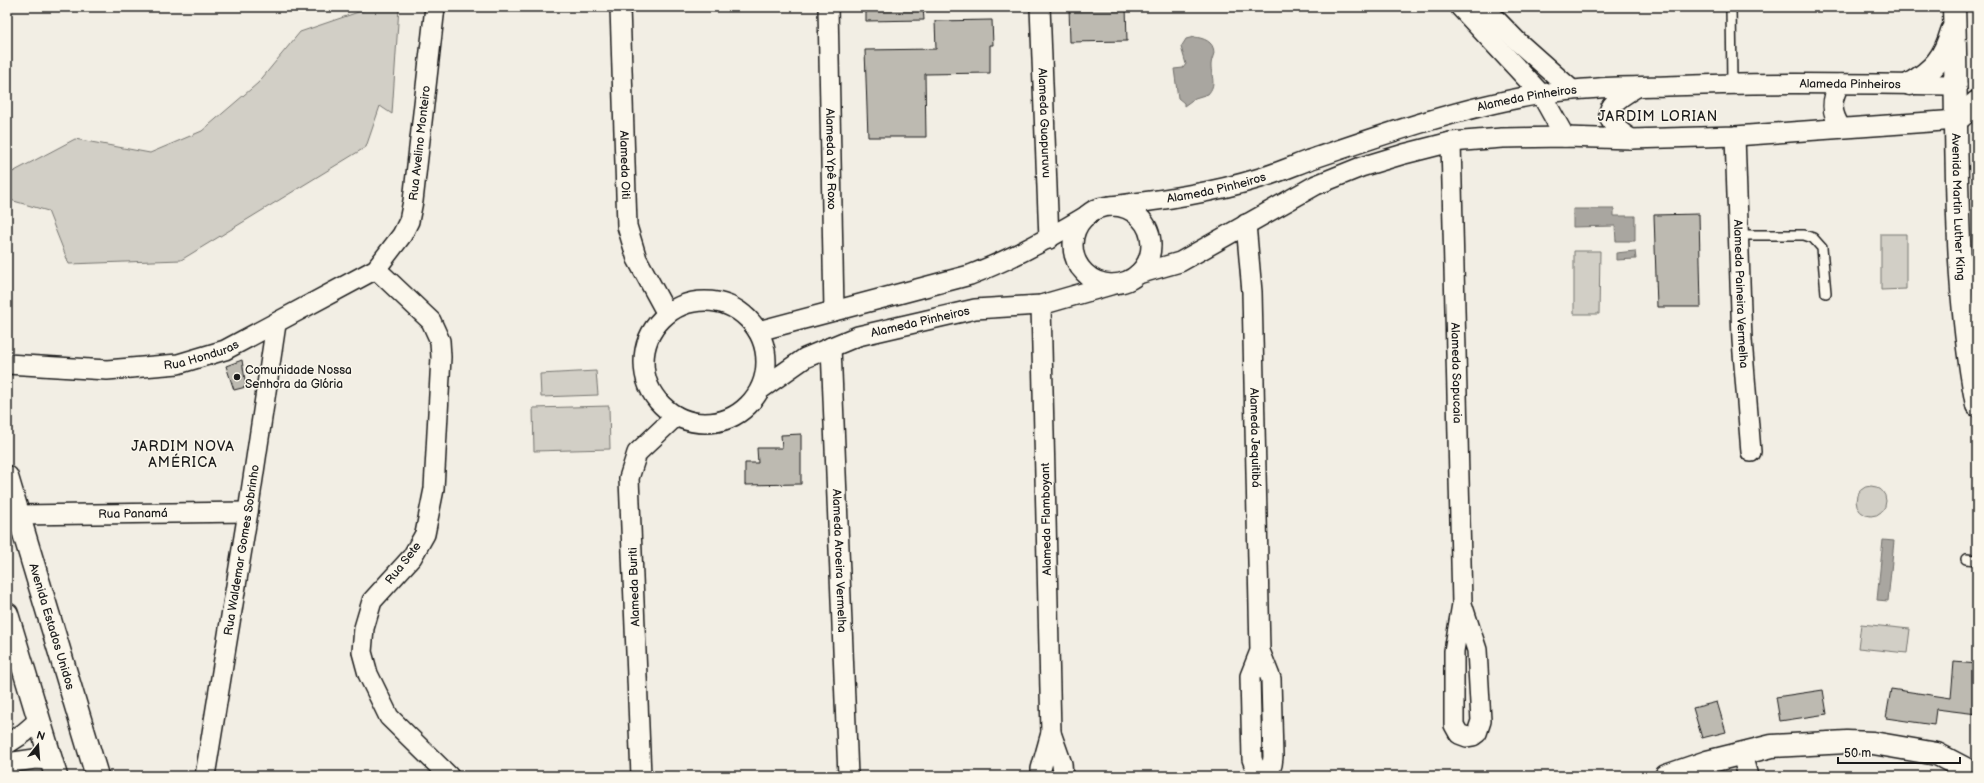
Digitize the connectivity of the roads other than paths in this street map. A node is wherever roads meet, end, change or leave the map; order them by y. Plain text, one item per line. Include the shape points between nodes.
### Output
1 (435, 7) edge
2 (620, 7) edge
3 (828, 7) edge
4 (1040, 7) edge
5 (1460, 7) edge
6 (1484, 7) edge
7 (1731, 7) edge
8 (1954, 15) edge
9 (1732, 83) junction
10 (1840, 84) junction
11 (1910, 84) junction
12 (1956, 85) junction
13 (1638, 87) junction
14 (1572, 90) junction
15 (1541, 94) junction
16 (1977, 95) edge
17 (1977, 102) edge
18 (1957, 120) junction
19 (1842, 128) junction
20 (1735, 136) junction
21 (1565, 137) junction
22 (1631, 140) junction
23 (1451, 142) junction
24 (1112, 206) junction
25 (1088, 214) junction
26 (1246, 224) junction
27 (1739, 235) junction
28 (1049, 239) junction
29 (376, 269) junction
30 (1138, 274) junction
31 (1114, 284) junction
32 (1826, 293) dead end
33 (1041, 305) junction
34 (834, 311) junction
35 (667, 314) junction
36 (276, 324) junction
37 (758, 331) junction
38 (831, 346) junction
39 (7, 364) edge
40 (761, 389) junction
41 (1977, 405) edge
42 (676, 416) junction
43 (1751, 452) dead end
44 (7, 477) edge
45 (248, 512) junction
46 (18, 515) junction
47 (1966, 559) dead end
48 (1977, 560) edge
49 (1462, 604) junction
50 (7, 614) edge
51 (1260, 651) junction
52 (39, 720) junction
53 (1051, 733) junction
54 (7, 744) edge
55 (1742, 755) junction
56 (12, 758) edge
57 (54, 768) edge
58 (1977, 775) edge
59 (97, 776) edge
60 (205, 776) edge
61 (449, 776) edge
62 (641, 776) edge
63 (848, 776) edge
64 (1041, 776) edge
65 (1063, 776) edge
66 (1666, 776) edge
67 (1748, 776) edge

1 - 29 street, Rua Avelino Monteiro via 410,214 402,235
2 - 35 street, Alameda Oiti via 627,226 637,259
3 - 34 street, Alameda Ypê Roxo
4 - 28 street, Alameda Guapuruvu
5 - 15 street
6 - 14 street via 1517,41
7 - 9 lane
8 - 11 main road via 1942,57 1926,75
8 - 12 main road, Avenida Martin Luther King
9 - 10 street, Alameda Pinheiros
9 - 13 street, Alameda Pinheiros
10 - 11 street, Alameda Pinheiros
10 - 19 street via 1832,106 1835,118
11 - 12 street, Alameda Pinheiros
12 - 16 main road via 1965,87
12 - 18 main road, Avenida Martin Luther King
13 - 14 street, Alameda Pinheiros
13 - 22 street via 1618,99 1610,110 1610,118 1616,130
14 - 15 street, Alameda Pinheiros
15 - 21 street
15 - 24 street, Alameda Pinheiros via 1489,104 1359,144 1261,178 1179,197
17 - 18 main road
18 - 19 street
18 - 41 main road, Avenida Martin Luther King via 1961,290
19 - 20 street
20 - 22 street
20 - 27 street, Alameda Paineira Vermelha
21 - 22 street
21 - 23 street
23 - 26 street via 1361,167 1316,185
23 - 49 street, Alameda Sapucaia
24 - 25 street via 1099,208
24 - 30 street via 1125,208 1136,215 1145,225 1150,238 1146,264
25 - 28 street
25 - 31 street via 1074,235 1076,259 1082,270 1091,278 1102,283
26 - 30 street via 1180,262
26 - 51 street, Alameda Jequitibá via 1252,292
27 - 32 lane via 1804,235 1813,238 1822,248
27 - 43 street, Alameda Paineira Vermelha via 1742,340
28 - 34 street via 997,265 970,275
29 - 36 street, Rua Honduras
29 - 61 street, Rua Sete via 431,321 440,341 441,357 434,489 425,534 412,556 372,601 364,628 362,652 368,674 389,717
30 - 31 street via 1127,281
31 - 33 street, Alameda Pinheiros
33 - 38 street, Alameda Pinheiros via 975,309 879,330
33 - 53 street, Alameda Flamboyant
34 - 37 street
35 - 37 street via 686,304 707,301 727,305 745,315
35 - 42 street via 654,328 648,341 644,367 649,387 660,403
36 - 39 street, Rua Honduras via 225,350 178,364 107,370
36 - 45 street, Rua Waldemar Gomes Sobrinho
37 - 40 street via 766,350 766,370
38 - 40 street, Alameda Pinheiros via 806,358
38 - 63 street, Alameda Aroeira Vermelha
40 - 42 street via 749,405 727,419 714,423 695,422
42 - 62 street, Alameda Buriti via 637,453 629,478
44 - 46 main road, Avenida Estados Unidos
45 - 46 street, Rua Panamá
45 - 60 street, Rua Waldemar Gomes Sobrinho
46 - 59 main road, Avenida Estados Unidos
47 - 48 lane
49 - 49 street, Alameda Sapucaia via 1454,651 1454,725 1459,734 1467,737 1477,733 1481,721 1477,650
50 - 52 main road
51 - 51 street, Alameda Jequitibá via 1250,676 1252,760 1256,770 1265,771 1272,765 1273,757 1271,679
52 - 54 street
52 - 57 main road
53 - 64 street, Alameda Flamboyant via 1040,769
53 - 65 street, Alameda Flamboyant via 1062,764
55 - 58 main road via 1772,746 1872,743 1937,754
55 - 66 main road via 1707,762
55 - 67 street
56 - 57 street

